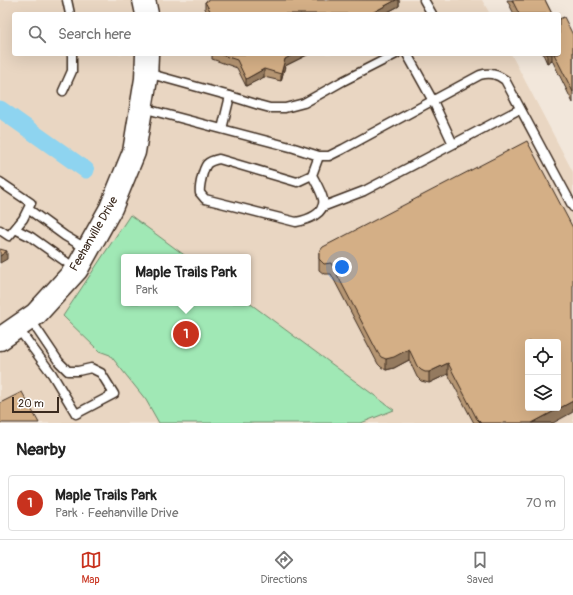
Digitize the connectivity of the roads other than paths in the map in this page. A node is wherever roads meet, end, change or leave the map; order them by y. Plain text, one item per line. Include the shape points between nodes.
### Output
1 (67, 0) edge
2 (144, 0) edge
3 (424, 0) edge
4 (70, 12) edge
5 (147, 12) edge
6 (431, 12) edge
7 (72, 56) edge
8 (392, 56) edge
9 (408, 56) edge
10 (147, 63) edge
11 (63, 90) dead end
12 (230, 96) junction
13 (433, 100) junction
14 (142, 108) junction
15 (520, 109) junction
16 (222, 129) junction
17 (453, 144) junction
18 (319, 156) junction
19 (312, 175) junction
20 (0, 182) edge
21 (322, 207) junction
22 (573, 207) edge
23 (28, 209) junction
24 (15, 228) junction
25 (0, 230) edge
26 (87, 250) junction
27 (76, 269) junction
28 (15, 328) edge

1 - 4 lane
2 - 5 street
3 - 6 lane
7 - 11 lane via 72,71
8 - 12 lane via 304,103 285,108 270,108
9 - 13 lane
10 - 12 lane
10 - 14 street, Feehanville Drive
12 - 16 lane
13 - 15 lane via 486,73 505,80
13 - 17 lane
13 - 18 lane via 329,156
14 - 16 lane
14 - 26 street, Feehanville Drive via 134,152 111,208
15 - 17 lane
15 - 22 lane
16 - 18 lane
17 - 21 lane via 364,191
18 - 19 lane
19 - 21 lane via 323,200
19 - 21 lane via 297,182 219,159 212,160 206,165 200,193 206,199 296,222 316,215
20 - 23 lane via 31,203
23 - 24 lane
23 - 26 lane
24 - 25 lane via 9,236
24 - 27 lane
26 - 27 street, Feehanville Drive
27 - 28 street, Feehanville Drive via 36,314
28 - 28 lane via 68,371 91,368 101,373 114,394 76,414 52,374

